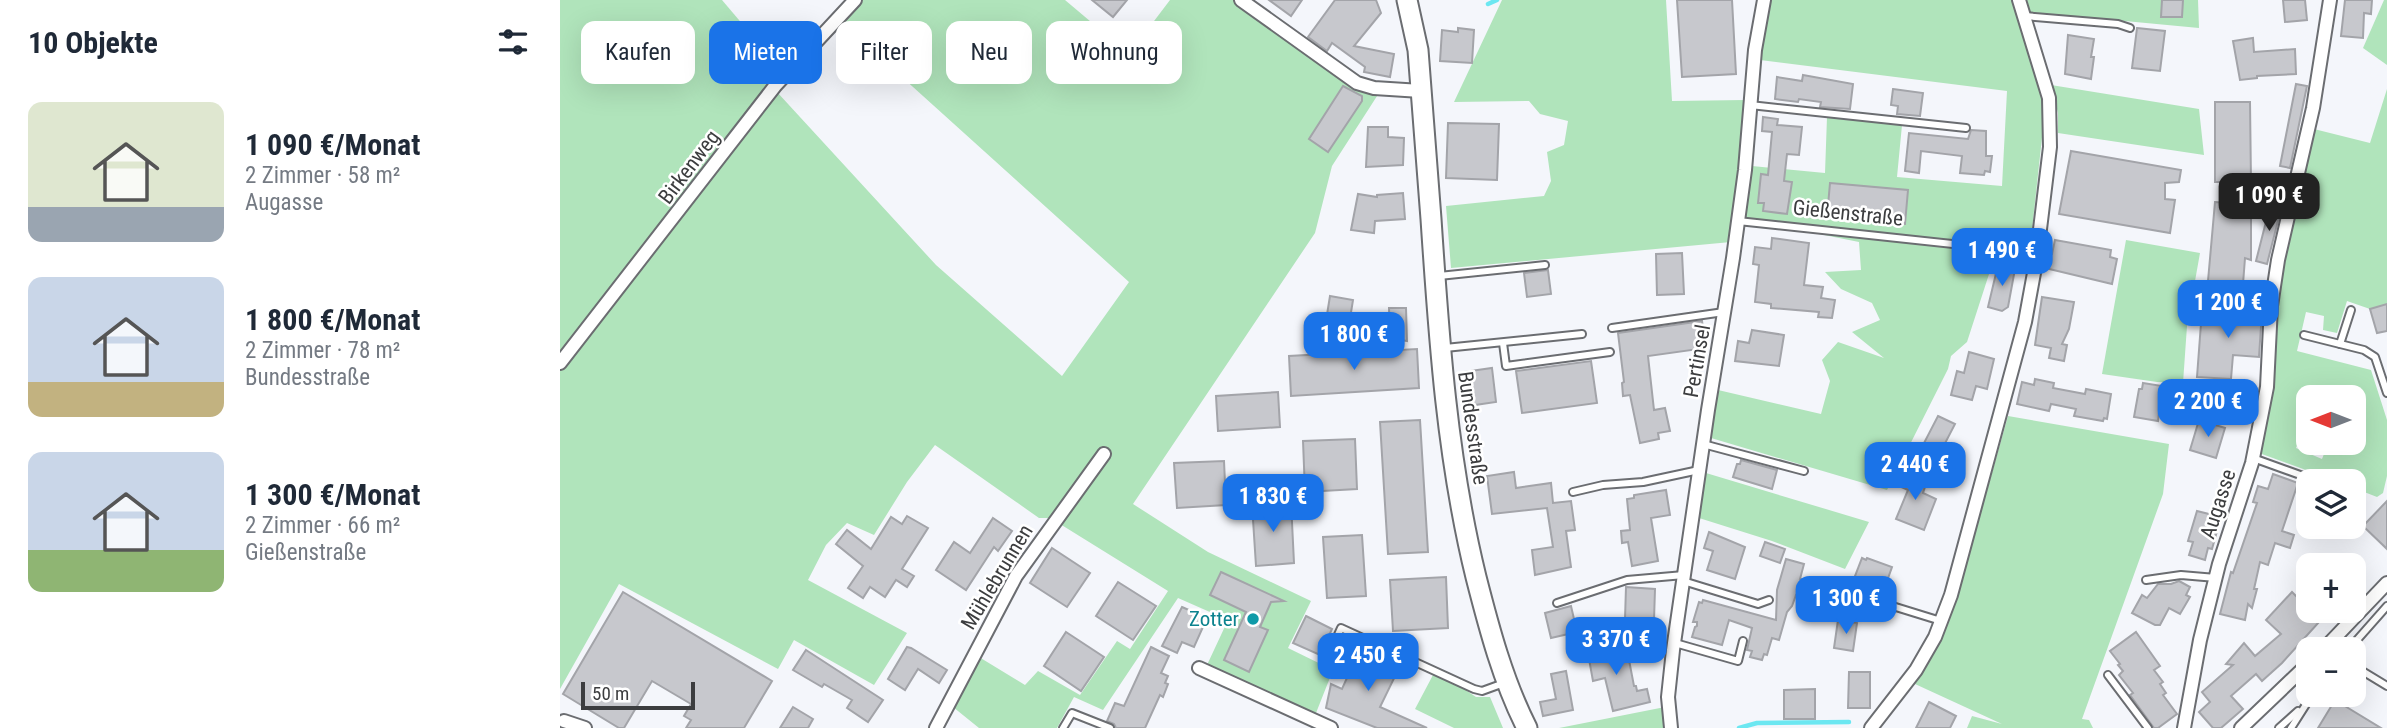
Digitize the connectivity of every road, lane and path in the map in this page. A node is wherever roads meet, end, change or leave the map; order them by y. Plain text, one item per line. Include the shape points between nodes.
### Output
1 (855, 0) edge
2 (1241, 0) edge
3 (1407, 0) edge
4 (1764, 0) edge
5 (2019, 0) edge
6 (2330, 0) edge
7 (2024, 16) junction
8 (2130, 28) dead end
9 (1422, 91) junction
10 (1750, 106) junction
11 (1966, 128) dead end
12 (1738, 221) junction
13 (2037, 253) junction
14 (1545, 265) dead end
15 (1435, 276) junction
16 (2351, 310) dead end
17 (1724, 312) junction
18 (1612, 328) dead end
19 (1582, 334) dead end
20 (2304, 335) dead end
21 (1503, 343) junction
22 (2340, 344) junction
23 (1440, 348) junction
24 (1610, 352) dead end
25 (560, 363) edge
26 (2387, 393) edge
27 (1703, 444) junction
28 (1104, 454) dead end
29 (2253, 458) junction
30 (1700, 470) junction
31 (1804, 471) dead end
32 (2296, 473) edge
33 (1573, 492) dead end
34 (1684, 578) junction
35 (2216, 578) junction
36 (2146, 580) dead end
37 (2387, 583) edge
38 (1769, 600) dead end
39 (1873, 600) dead end
40 (1557, 603) dead end
41 (2387, 606) edge
42 (1941, 621) junction
43 (2335, 637) edge
44 (2360, 637) edge
45 (1743, 641) dead end
46 (1674, 643) junction
47 (1332, 648) dead end
48 (1199, 668) dead end
49 (2366, 673) edge
50 (2108, 675) dead end
51 (2296, 675) edge
52 (1508, 681) junction
53 (2387, 686) edge
54 (2302, 707) edge
55 (2303, 707) edge
56 (564, 721) dead end
57 (584, 728) edge
58 (936, 728) edge
59 (1063, 728) edge
60 (1110, 728) edge
61 (1331, 728) edge
62 (1527, 728) edge
63 (1671, 728) edge
64 (1871, 728) edge
65 (2148, 728) edge
66 (2184, 728) edge
67 (2241, 728) edge
68 (2279, 728) edge
69 (2291, 728) edge

1 - 25 street, Birkenweg via 775,86
2 - 9 street via 1357,83
3 - 9 main road, Bundesstraße
4 - 10 street, Pertinsel
5 - 7 street
6 - 29 street, Augasse via 2313,108 2277,260 2267,387
7 - 8 lane
7 - 13 street via 2051,115
9 - 15 main road, Bundesstraße
10 - 11 lane
10 - 12 street, Pertinsel
12 - 13 lane, Gießenstraße
12 - 17 street, Pertinsel
13 - 42 street via 2025,322
14 - 15 lane
15 - 23 main road, Bundesstraße
16 - 22 lane
17 - 18 lane
17 - 27 street, Pertinsel
19 - 21 lane
20 - 22 lane
21 - 23 lane
21 - 24 lane via 1506,366
22 - 26 lane via 2375,357
23 - 52 main road, Bundesstraße via 1466,537
27 - 30 street, Pertinsel
27 - 31 lane
28 - 58 street, Mühlebrunnen via 1016,576
29 - 32 lane
29 - 35 street, Augasse
30 - 33 lane
30 - 34 street, Pertinsel
34 - 38 lane via 1758,604
34 - 40 lane via 1673,575 1618,582
34 - 46 street, Pertinsel
35 - 36 lane via 2181,575
35 - 66 street, Augasse
37 - 43 street
39 - 42 lane
41 - 44 lane
42 - 64 street via 1916,670
45 - 46 lane via 1738,661
46 - 63 street, Pertinsel via 1668,697
47 - 52 lane via 1341,628 1474,689 1482,691
48 - 61 street
49 - 53 lane
50 - 65 lane
51 - 67 street
52 - 62 main road, Bundesstraße
54 - 68 lane
55 - 69 lane
56 - 57 street
59 - 60 lane via 1072,713

